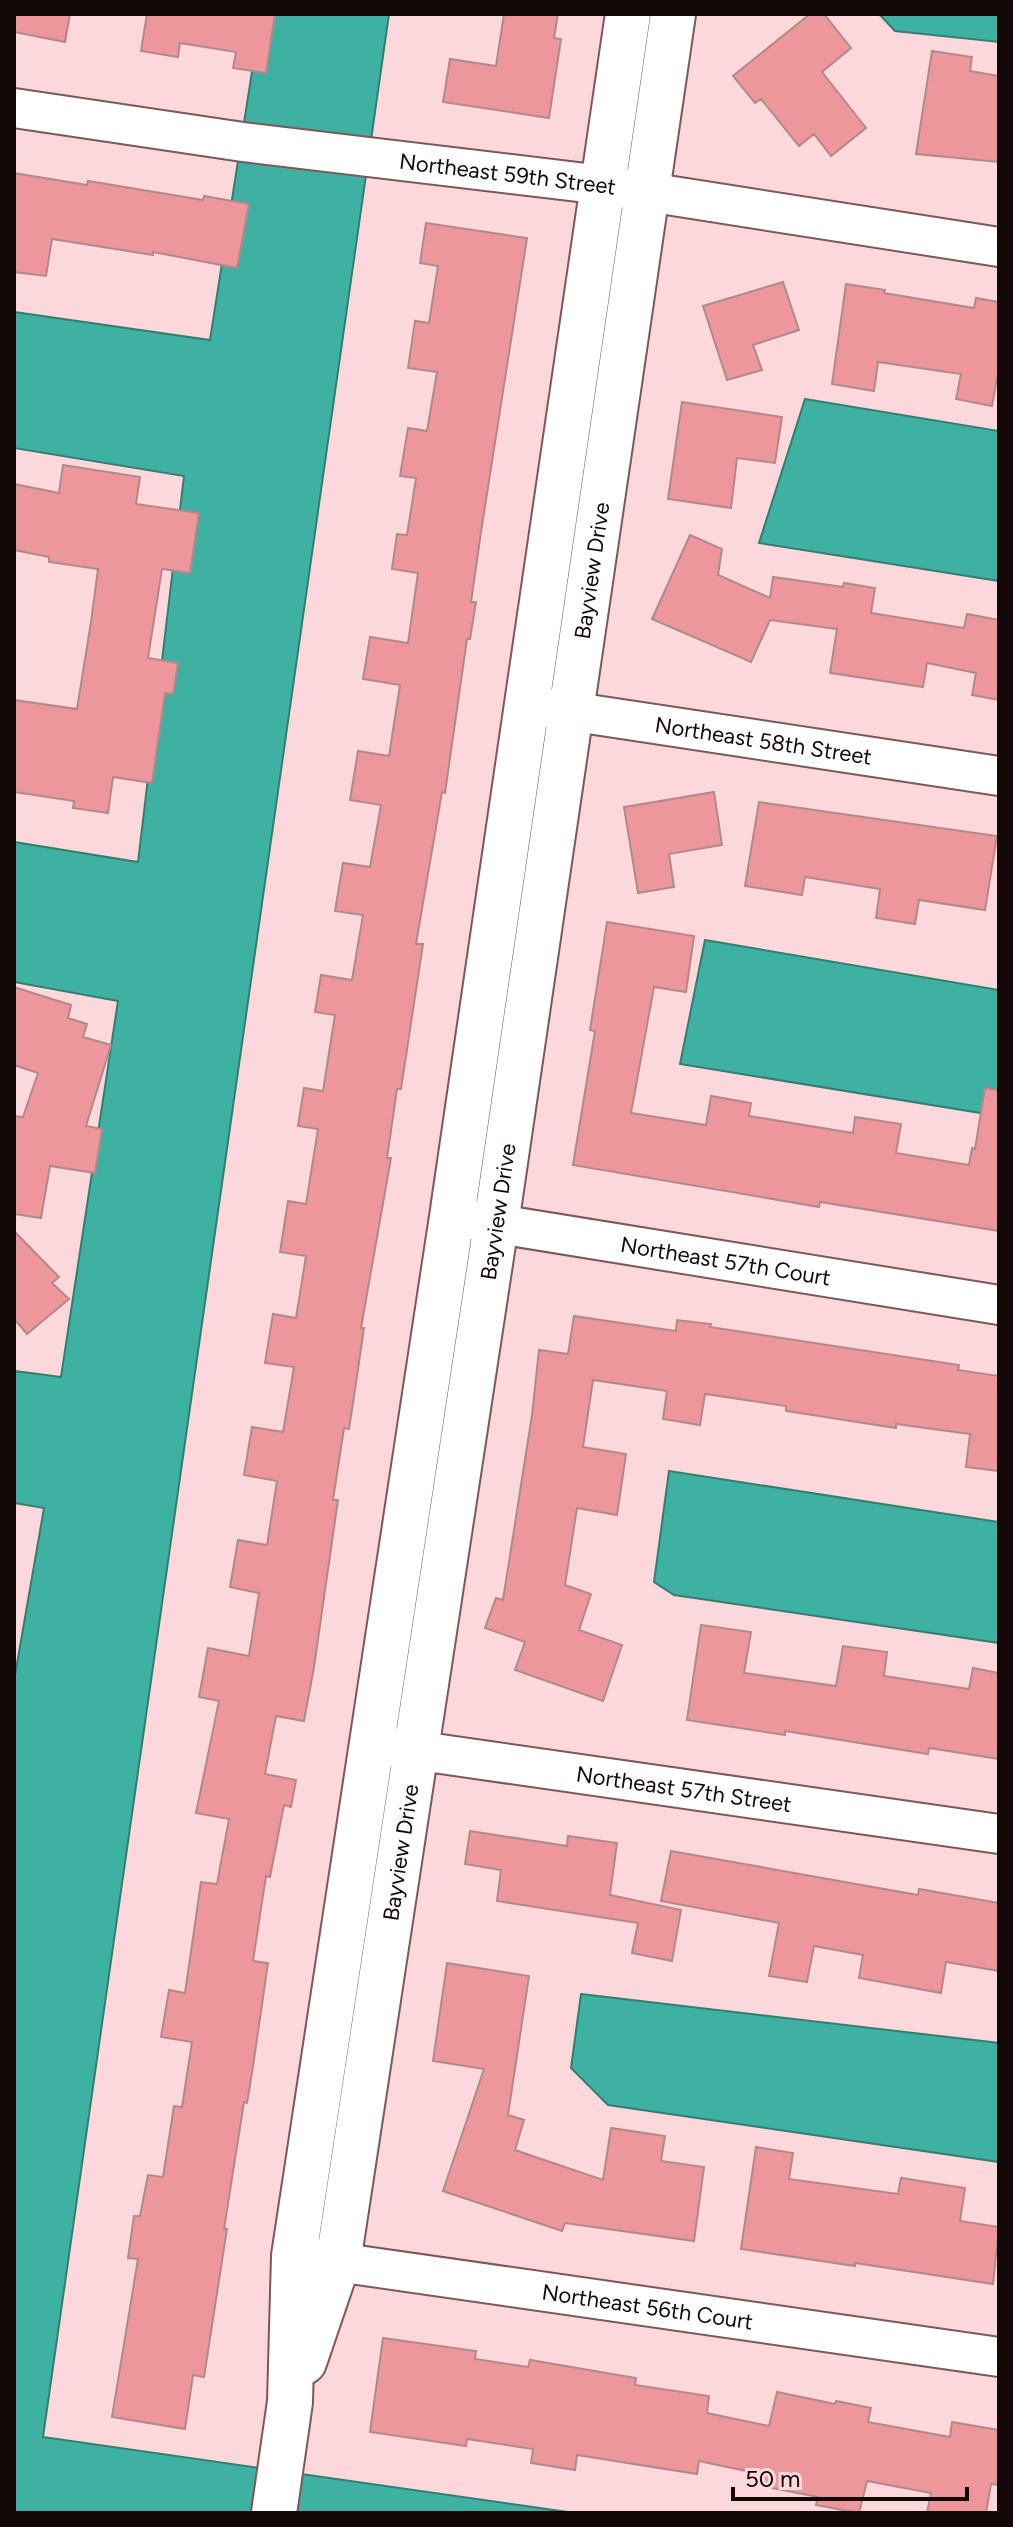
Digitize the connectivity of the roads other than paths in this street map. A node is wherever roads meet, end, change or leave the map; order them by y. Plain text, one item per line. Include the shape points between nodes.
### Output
1 (628, 14) edge
2 (673, 14) edge
3 (14, 108) edge
4 (603, 185) junction
5 (647, 191) junction
6 (999, 247) edge
7 (567, 432) junction
8 (610, 440) junction
9 (527, 705) junction
10 (571, 711) junction
11 (999, 776) edge
12 (494, 932) junction
13 (538, 939) junction
14 (452, 1217) junction
15 (496, 1224) junction
16 (999, 1305) edge
17 (414, 1462) junction
18 (458, 1469) junction
19 (370, 1744) junction
20 (414, 1751) junction
21 (999, 1834) edge
22 (331, 2006) junction
23 (375, 2012) junction
24 (294, 2256) junction
25 (338, 2262) junction
26 (999, 2357) edge
27 (290, 2402) junction
28 (274, 2513) edge

1 - 4 street, Bayview Drive
2 - 5 street, Bayview Drive
3 - 4 street, Northeast 59th Street via 243,142
4 - 5 street, Northeast 59th Street
4 - 7 street, Bayview Drive
5 - 6 street, Northeast 59th Street
5 - 8 street, Bayview Drive
7 - 8 street
7 - 9 street, Bayview Drive
8 - 10 street, Bayview Drive
9 - 10 street, Northeast 58th Street
9 - 12 street, Bayview Drive
10 - 11 street, Northeast 58th Street
10 - 13 street, Bayview Drive
12 - 13 street
12 - 14 street, Bayview Drive
13 - 15 street, Bayview Drive
14 - 15 street, Northeast 57th Court
14 - 17 street, Bayview Drive
15 - 16 street, Northeast 57th Court
15 - 18 street, Bayview Drive
17 - 18 street
17 - 19 street, Bayview Drive
18 - 20 street, Bayview Drive
19 - 20 street, Northeast 57th Street
19 - 22 street, Bayview Drive
20 - 21 street, Northeast 57th Street
20 - 23 street, Bayview Drive
22 - 23 street
22 - 24 street, Bayview Drive
23 - 25 street, Bayview Drive
24 - 25 street, Northeast 56th Court
24 - 27 street, Bayview Drive
25 - 26 street, Northeast 56th Court
25 - 27 street, Bayview Drive
27 - 28 street, Bayview Drive

